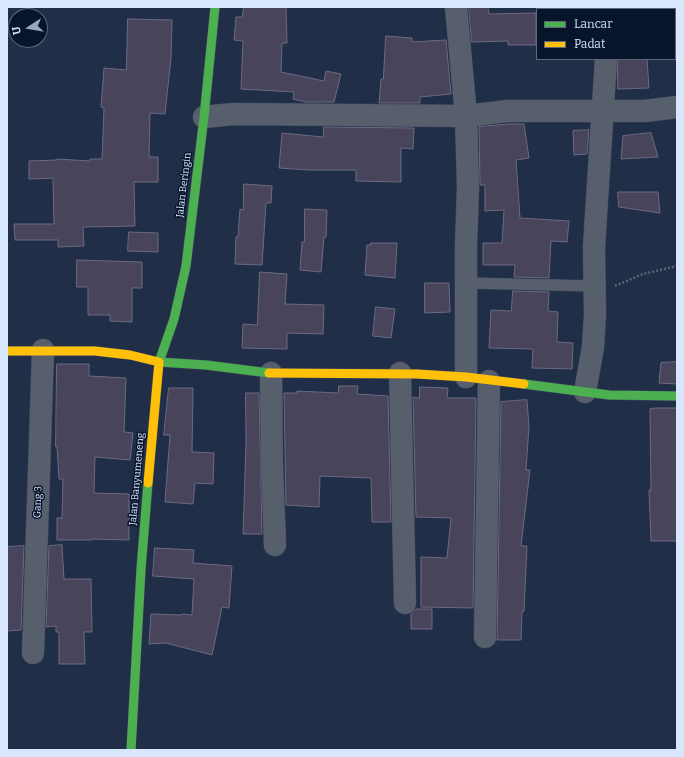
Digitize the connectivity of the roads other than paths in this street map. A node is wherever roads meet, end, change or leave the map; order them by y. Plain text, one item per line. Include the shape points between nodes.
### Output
1 (215, 7) edge
2 (456, 7) edge
3 (606, 60) edge
4 (677, 107) edge
5 (602, 110) junction
6 (466, 116) junction
7 (204, 117) junction
8 (467, 283) junction
9 (603, 287) junction
10 (43, 350) junction
11 (7, 351) edge
12 (159, 362) junction
13 (271, 373) junction
14 (400, 373) junction
15 (466, 377) junction
16 (489, 381) junction
17 (585, 392) junction
18 (677, 396) edge
19 (275, 545) dead end
20 (405, 603) dead end
21 (485, 637) dead end
22 (33, 653) dead end
23 (131, 750) edge

1 - 7 street, Jalan Beringin
2 - 6 street
3 - 5 street
4 - 5 street via 645,111
5 - 6 street via 508,111
5 - 9 street via 594,247
6 - 7 street via 233,114
6 - 8 street
7 - 12 street, Jalan Beringin via 184,272 174,319
8 - 9 lane
8 - 15 street
9 - 17 street via 595,315 593,348
10 - 11 street
10 - 12 street via 95,351
10 - 22 street, Gang 3
12 - 13 street
12 - 23 street, Jalan Banyumeneng via 141,569
13 - 14 street
13 - 19 street
14 - 15 street
14 - 20 street
15 - 16 street
16 - 17 street
16 - 21 street
17 - 18 street

